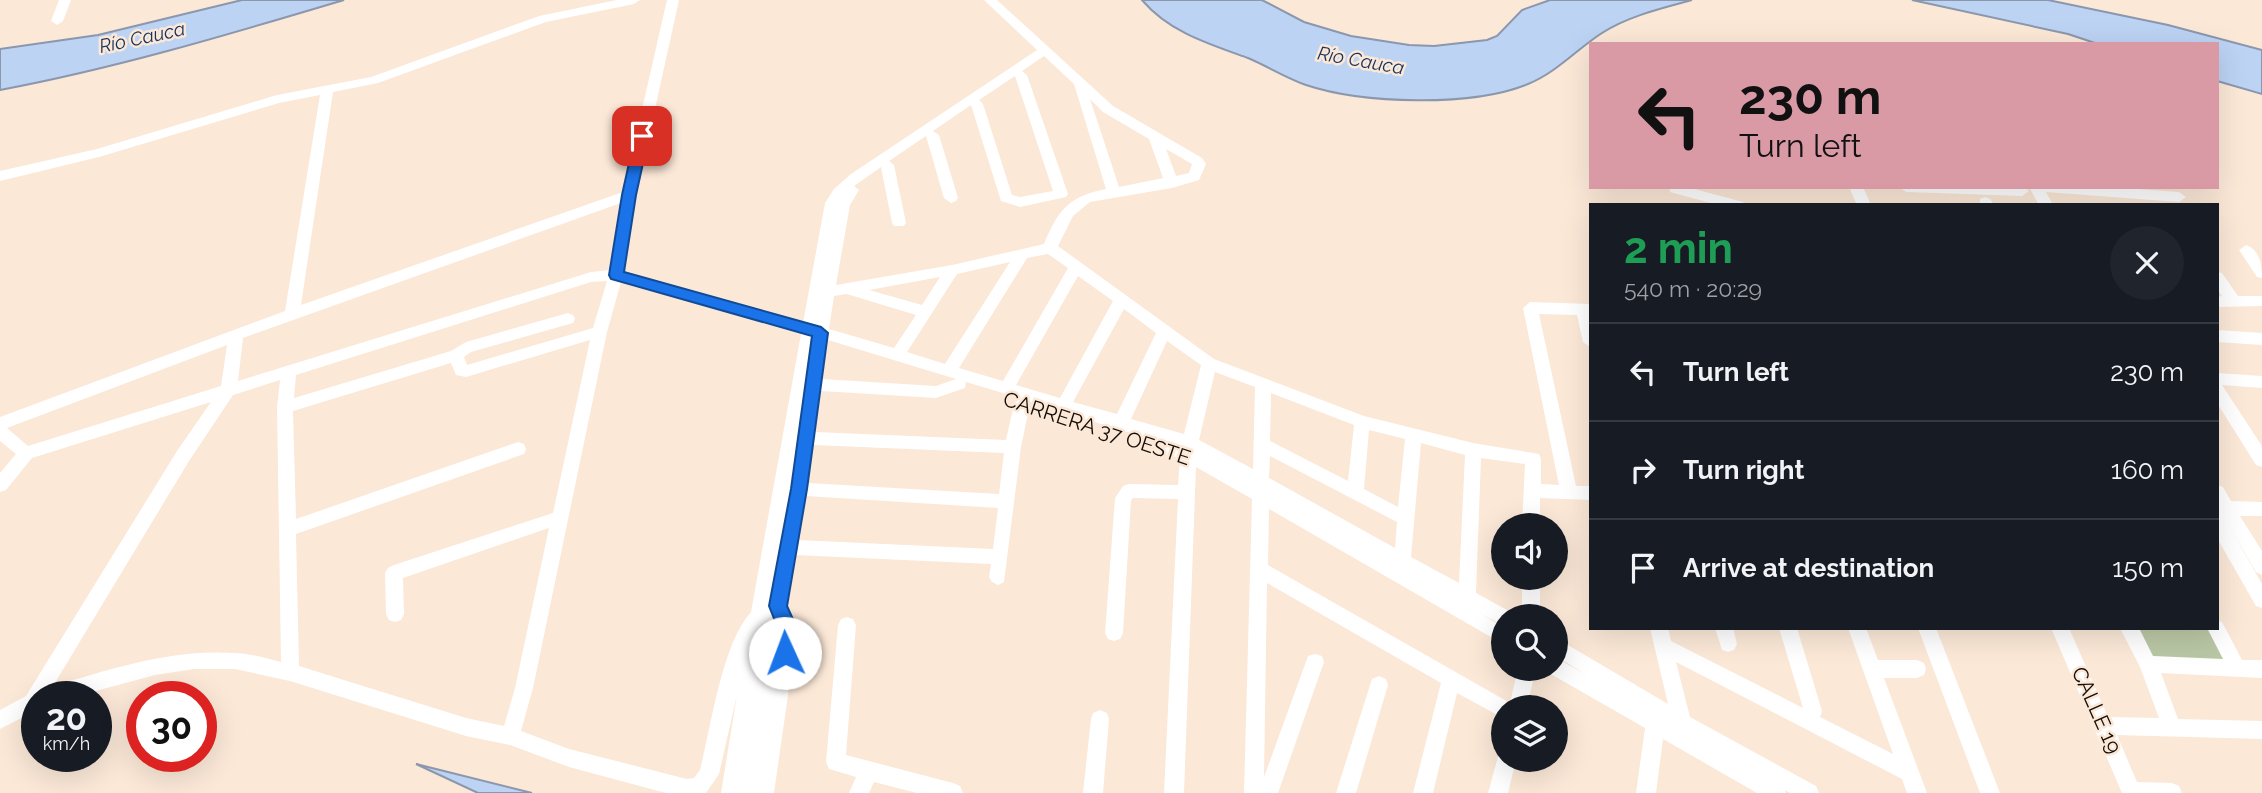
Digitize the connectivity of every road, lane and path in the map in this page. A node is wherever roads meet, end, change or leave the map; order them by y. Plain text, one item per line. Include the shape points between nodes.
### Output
1 (65, 0) edge
2 (634, 0) edge
3 (673, 0) edge
4 (990, 0) edge
5 (57, 21) dead end
6 (1045, 53) junction
7 (1021, 75) junction
8 (1079, 84) junction
9 (327, 88) junction
10 (977, 104) junction
11 (932, 135) junction
12 (1156, 139) junction
13 (887, 165) junction
14 (0, 176) edge
15 (1172, 183) junction
16 (1680, 189) edge
17 (2027, 189) edge
18 (2070, 189) edge
19 (1114, 193) junction
20 (629, 195) junction
21 (2179, 197) dead end
22 (951, 198) dead end
23 (1731, 203) edge
24 (2044, 203) edge
25 (899, 223) dead end
26 (1050, 248) junction
27 (2246, 250) dead end
28 (1021, 256) junction
29 (1076, 267) junction
30 (952, 270) junction
31 (2262, 273) edge
32 (617, 275) junction
33 (2219, 280) edge
34 (846, 289) junction
35 (827, 292) junction
36 (1121, 300) junction
37 (2262, 301) edge
38 (2219, 302) edge
39 (2234, 302) junction
40 (1587, 310) edge
41 (925, 312) junction
42 (292, 314) junction
43 (568, 319) dead end
44 (542, 326) junction
45 (600, 332) junction
46 (1164, 332) junction
47 (811, 334) junction
48 (236, 335) junction
49 (2219, 336) edge
50 (2261, 340) edge
51 (546, 346) junction
52 (456, 355) junction
53 (897, 356) junction
54 (1209, 363) junction
55 (289, 369) junction
56 (954, 378) junction
57 (2219, 379) edge
58 (2262, 382) edge
59 (1263, 384) junction
60 (815, 385) junction
61 (229, 388) junction
62 (1006, 389) junction
63 (2219, 393) edge
64 (1022, 404) junction
65 (1063, 406) junction
66 (285, 407) junction
67 (1362, 422) junction
68 (0, 424) edge
69 (1120, 424) junction
70 (0, 432) edge
71 (1413, 437) junction
72 (806, 438) junction
73 (1261, 444) junction
74 (1013, 447) junction
75 (518, 449) dead end
76 (1189, 449) junction
77 (1473, 450) junction
78 (26, 453) junction
79 (2262, 460) edge
80 (0, 485) edge
81 (799, 489) junction
82 (1261, 490) junction
83 (1531, 491) junction
84 (1186, 492) junction
85 (1354, 492) junction
86 (1569, 492) junction
87 (1589, 493) edge
88 (1007, 501) junction
89 (2262, 509) edge
90 (1531, 513) edge
91 (2220, 513) edge
92 (560, 518) junction
93 (1405, 518) junction
94 (286, 530) junction
95 (789, 547) junction
96 (1000, 557) junction
97 (1402, 562) junction
98 (2261, 563) edge
99 (1259, 569) junction
100 (998, 576) dead end
101 (1467, 597) junction
102 (2262, 600) edge
103 (778, 606) junction
104 (1491, 610) edge
105 (395, 614) dead end
106 (759, 615) junction
107 (847, 625) dead end
108 (1491, 629) edge
109 (1789, 630) edge
110 (1858, 630) edge
111 (1928, 630) edge
112 (2061, 630) edge
113 (2130, 630) edge
114 (2217, 630) edge
115 (1114, 633) dead end
116 (1661, 637) edge
117 (1568, 653) edge
118 (1315, 662) dead end
119 (2148, 664) junction
120 (2238, 668) junction
121 (1871, 669) junction
122 (2262, 669) edge
123 (1917, 670) dead end
124 (290, 672) junction
125 (1568, 674) edge
126 (1451, 680) junction
127 (50, 681) edge
128 (95, 681) edge
129 (1379, 685) dead end
130 (1491, 702) edge
131 (1655, 705) junction
132 (21, 709) edge
133 (1813, 711) dead end
134 (1100, 719) dead end
135 (0, 720) edge
136 (1682, 723) junction
137 (2105, 726) junction
138 (2171, 726) junction
139 (1656, 727) junction
140 (2262, 730) edge
141 (510, 736) junction
142 (870, 769) junction
143 (1503, 772) edge
144 (1910, 774) junction
145 (2132, 792) edge
146 (731, 793) edge
147 (747, 793) edge
148 (764, 793) edge
149 (859, 793) edge
150 (953, 793) edge
151 (1093, 793) edge
152 (1174, 793) edge
153 (1254, 793) edge
154 (1268, 793) edge
155 (1346, 793) edge
156 (1423, 793) edge
157 (1498, 793) edge
158 (1646, 793) edge
159 (1776, 793) edge
160 (1809, 793) edge
161 (1917, 793) edge
162 (1990, 793) edge
163 (2172, 793) edge

1 - 5 street
2 - 9 street via 542,19 407,70
3 - 20 street
4 - 6 street
6 - 7 street
6 - 8 street
6 - 47 street via 839,192 827,219
7 - 10 street
7 - 10 street via 1061,194 1009,201
8 - 12 street
8 - 19 street
9 - 14 street via 99,153
9 - 42 street
10 - 11 street
11 - 13 street
11 - 22 street
12 - 15 street
12 - 15 street via 1199,164 1194,177
13 - 25 street
13 - 35 street via 848,194
15 - 19 street
16 - 23 street
17 - 24 street
18 - 21 street
19 - 26 street via 1074,204
20 - 32 street
20 - 42 street
26 - 28 street
26 - 29 street
27 - 31 street
28 - 30 street
28 - 56 street
29 - 36 street
29 - 62 street
30 - 34 street
30 - 41 street
32 - 45 street
32 - 47 street
32 - 55 street via 591,277
33 - 39 street
34 - 35 street
34 - 41 street
35 - 47 street
36 - 46 street
36 - 65 street
37 - 39 street
38 - 39 street
40 - 86 street via 1530,308
41 - 53 street
42 - 48 street
43 - 44 street
44 - 51 street
44 - 52 street
45 - 51 street
45 - 92 street
46 - 54 street
46 - 69 street
47 - 53 street, CARRERA 37 OESTE
47 - 56 street, CARRERA 37 OESTE
47 - 60 street
47 - 106 street
48 - 61 street
48 - 68 street
49 - 50 street
51 - 52 street via 466,371 461,371
52 - 66 street
53 - 56 street, CARRERA 37 OESTE
54 - 59 street
54 - 76 street
55 - 61 street
55 - 66 street
56 - 60 street via 936,392
56 - 62 street, CARRERA 37 OESTE
56 - 64 street, CARRERA 37 OESTE
57 - 58 street
59 - 67 street
59 - 73 street
60 - 72 street
61 - 78 street
61 - 127 street via 183,456
62 - 65 street, CARRERA 37 OESTE
63 - 79 street
64 - 74 street
64 - 76 street, CARRERA 37 OESTE
65 - 69 street, CARRERA 37 OESTE
66 - 94 street
67 - 71 street
67 - 85 street
69 - 76 street, CARRERA 37 OESTE
70 - 78 street
71 - 77 street
71 - 93 street
72 - 74 street
72 - 81 street
73 - 82 street
73 - 85 street
74 - 88 street
75 - 94 street
76 - 82 street, CARRERA 37 OESTE
76 - 84 street
77 - 83 street via 1533,460
77 - 101 street
78 - 80 street
81 - 88 street
81 - 95 street
82 - 97 street, CARRERA 37 OESTE
82 - 99 street
82 - 108 street, CARRERA 37 OESTE
83 - 86 street
83 - 90 street
84 - 115 street via 1129,491 1123,498
84 - 152 street
85 - 93 street
86 - 87 street
88 - 96 street
89 - 91 street
91 - 98 street
91 - 102 street
92 - 105 street via 394,573
92 - 141 street
93 - 97 street
94 - 124 street
95 - 96 street
95 - 103 street
96 - 100 street
97 - 101 street, CARRERA 37 OESTE
99 - 126 street
99 - 153 street
101 - 104 street, CARRERA 37 OESTE
103 - 147 street
103 - 148 street via 786,626 785,653
106 - 141 street via 739,647 714,760 700,786 670,786
106 - 146 street
107 - 142 street via 836,762
109 - 133 street
110 - 121 street
111 - 162 street
112 - 137 street, CALLE 19
113 - 119 street
114 - 120 street
116 - 136 street
116 - 144 street
117 - 131 street
118 - 154 street
119 - 120 street
119 - 138 street
120 - 122 street
121 - 123 street
121 - 144 street
124 - 128 street via 234,661 194,661
124 - 141 street via 466,727
125 - 139 street
126 - 130 street
126 - 156 street
129 - 155 street
131 - 136 street
131 - 139 street
132 - 135 street
134 - 151 street
136 - 160 street
137 - 138 street
137 - 145 street, CALLE 19
138 - 140 street
139 - 158 street
139 - 159 street
142 - 149 street
142 - 150 street
143 - 157 street
144 - 161 street
145 - 163 street

